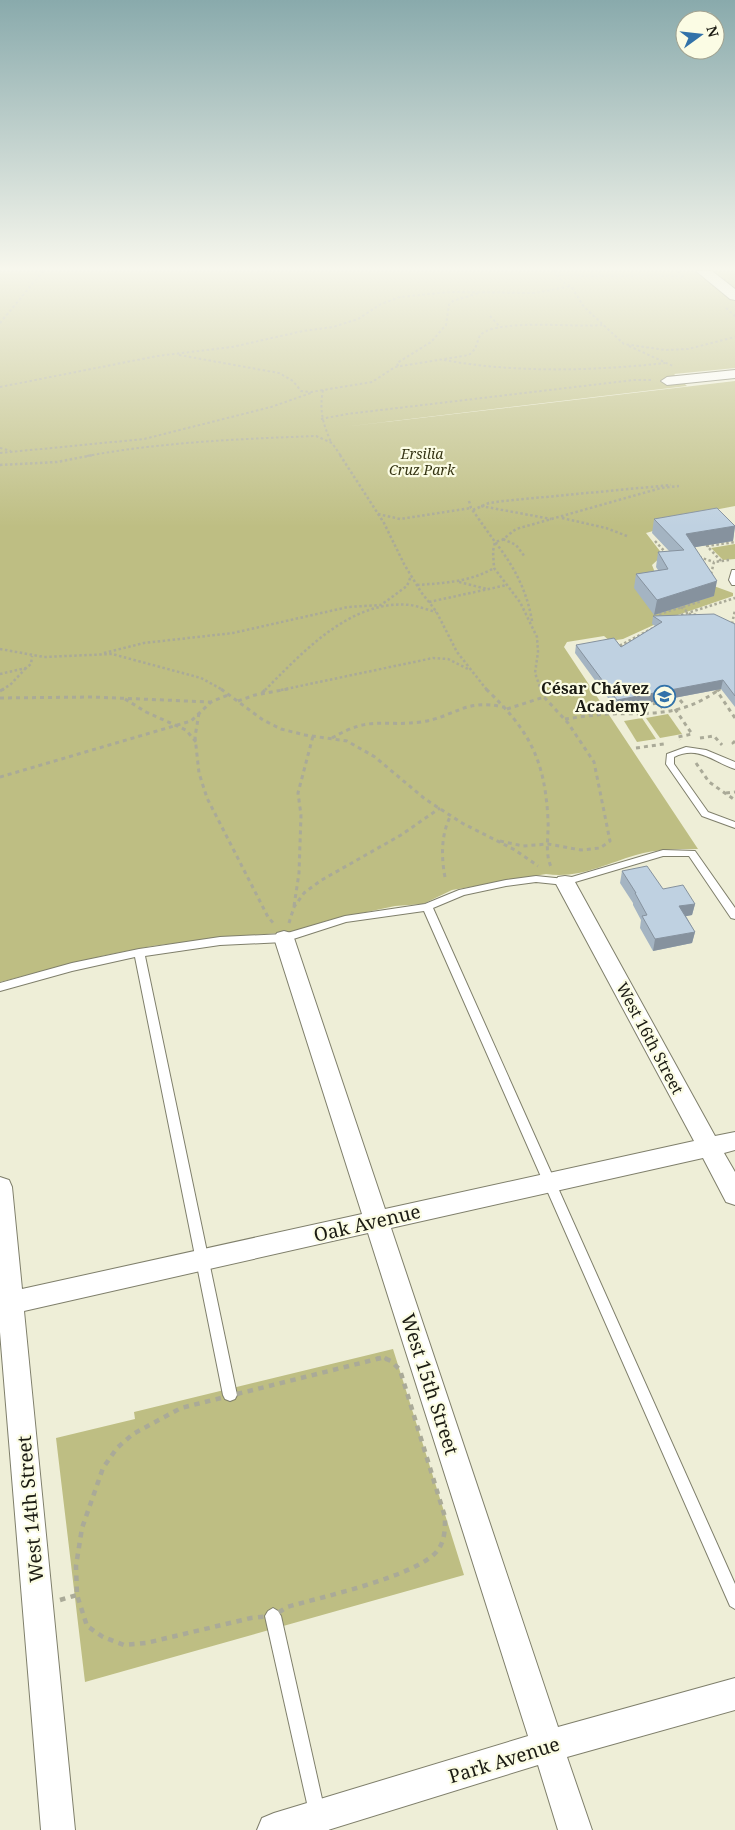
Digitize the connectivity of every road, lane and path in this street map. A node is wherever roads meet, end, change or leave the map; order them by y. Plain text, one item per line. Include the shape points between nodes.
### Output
1 (153, 356) edge
2 (185, 356) edge
3 (408, 356) edge
4 (459, 356) edge
5 (651, 356) edge
6 (441, 359) junction
7 (665, 363) junction
8 (398, 366) junction
9 (680, 369) dead end
10 (735, 373) edge
11 (667, 381) joint
12 (0, 387) edge
13 (323, 390) junction
14 (312, 392) junction
15 (321, 419) junction
16 (332, 443) junction
17 (0, 448) edge
18 (14, 452) junction
19 (0, 453) edge
20 (0, 465) edge
21 (469, 501) dead end
22 (480, 506) junction
23 (472, 509) junction
24 (378, 514) junction
25 (561, 518) junction
26 (555, 519) junction
27 (627, 536) dead end
28 (504, 539) junction
29 (655, 541) dead end
30 (495, 542) junction
31 (735, 542) edge
32 (672, 552) edge
33 (696, 556) edge
34 (525, 557) dead end
35 (721, 561) dead end
36 (714, 562) dead end
37 (494, 568) junction
38 (735, 572) edge
39 (411, 576) junction
40 (458, 582) junction
41 (735, 583) edge
42 (417, 585) junction
43 (507, 586) junction
44 (489, 589) junction
45 (735, 598) edge
46 (702, 601) edge
47 (429, 602) junction
48 (381, 605) junction
49 (681, 607) junction
50 (735, 610) edge
51 (437, 613) junction
52 (688, 613) junction
53 (659, 614) edge
54 (698, 615) edge
55 (675, 617) edge
56 (724, 620) edge
57 (659, 625) edge
58 (733, 626) edge
59 (533, 627) junction
60 (615, 644) edge
61 (619, 646) junction
62 (0, 649) edge
63 (628, 650) edge
64 (102, 654) junction
65 (32, 656) junction
66 (26, 668) junction
67 (471, 671) junction
68 (0, 674) edge
69 (729, 683) edge
70 (710, 687) edge
71 (0, 691) edge
72 (718, 691) junction
73 (261, 694) junction
74 (228, 695) junction
75 (544, 697) junction
76 (0, 698) edge
77 (125, 699) junction
78 (680, 700) dead end
79 (238, 701) junction
80 (211, 702) junction
81 (637, 706) dead end
82 (686, 707) junction
83 (506, 708) junction
84 (633, 710) dead end
85 (675, 710) junction
86 (665, 711) junction
87 (199, 713) junction
88 (637, 715) junction
89 (735, 718) edge
90 (565, 719) junction
91 (176, 726) junction
92 (313, 736) junction
93 (332, 738) junction
94 (735, 741) edge
95 (196, 742) junction
96 (682, 742) dead end
97 (735, 747) edge
98 (735, 766) edge
99 (0, 777) edge
100 (735, 792) edge
101 (724, 793) dead end
102 (440, 808) junction
103 (451, 816) junction
104 (735, 825) edge
105 (494, 840) junction
106 (548, 844) junction
107 (541, 870) dead end
108 (546, 870) dead end
109 (445, 877) dead end
110 (565, 882) junction
111 (294, 907) junction
112 (427, 907) junction
113 (735, 916) edge
114 (284, 938) junction
115 (139, 953) junction
116 (0, 987) edge
117 (735, 1142) edge
118 (709, 1147) junction
119 (550, 1182) junction
120 (0, 1187) edge
121 (735, 1195) edge
122 (376, 1221) junction
123 (203, 1260) junction
124 (5, 1304) edge
125 (230, 1395) junction
126 (735, 1601) edge
127 (273, 1616) junction
128 (735, 1694) edge
129 (548, 1746) junction
130 (320, 1823) edge
131 (58, 1830) edge
132 (274, 1830) edge
133 (575, 1830) edge

1 - 12 path
2 - 14 path via 279,373 301,390
3 - 8 path via 397,363
4 - 6 path
5 - 7 path
6 - 7 path via 521,369
6 - 8 path
7 - 9 path
8 - 13 path via 372,382
10 - 11 street
11 - 15 path via 634,380 579,386 350,412
13 - 14 path
13 - 15 path via 319,411
14 - 18 path via 271,407 144,439
15 - 16 path
16 - 20 path via 316,436 202,441 115,451 57,462
16 - 24 path
17 - 18 path
18 - 19 path
21 - 23 path
22 - 23 path
22 - 25 path via 602,490 679,486 661,488
22 - 26 path
23 - 24 path via 400,519
23 - 30 path
24 - 39 path
25 - 26 path
25 - 27 path
26 - 28 path via 516,529
28 - 30 path
28 - 34 path via 516,545
29 - 32 path via 666,553
30 - 37 path
30 - 59 path via 523,586
31 - 35 path via 707,546
33 - 36 path
37 - 40 path
37 - 43 path
38 - 41 lane
39 - 42 path
39 - 48 path via 407,586
40 - 42 path
40 - 44 path
42 - 47 path
43 - 44 path
43 - 59 path
44 - 47 path
45 - 52 path
46 - 49 path
47 - 51 path
48 - 51 path via 422,607
48 - 64 path via 348,607 240,632 144,642
48 - 73 path via 335,626
49 - 52 path
49 - 53 path
50 - 58 path
51 - 67 path
52 - 54 path
52 - 55 path
56 - 58 path
57 - 61 path
59 - 75 path via 538,652 535,673
60 - 61 path
61 - 63 path
62 - 65 path
64 - 65 path via 63,658
64 - 74 path via 125,657 201,678
65 - 66 path via 31,664
66 - 68 path
66 - 71 path via 10,687
67 - 73 path via 448,660 433,658
67 - 83 path
69 - 72 path
70 - 72 path
72 - 82 path via 705,701
72 - 89 path
73 - 79 path
74 - 79 path
74 - 80 path
75 - 83 path
75 - 90 path
76 - 77 path
77 - 80 path
77 - 91 path
78 - 82 path
79 - 92 path via 281,729
80 - 87 path
81 - 86 path via 658,703
82 - 85 path
83 - 93 path via 477,702 422,722 373,721 347,728
83 - 106 path via 528,738 542,771
84 - 88 path
85 - 86 path
85 - 96 path via 692,734 678,736
86 - 88 path
87 - 91 path via 191,721
87 - 95 path
88 - 90 path
90 - 106 path via 594,762 610,841 600,848 581,850
91 - 95 path via 186,730
91 - 99 path
92 - 93 path
92 - 111 path via 298,793 301,815 299,873
93 - 102 path via 347,741 375,757
94 - 97 path
95 - 114 path via 199,773 207,798 268,917
98 - 104 lane via 707,751 684,751 670,756 670,764 705,814
100 - 101 path
102 - 103 path
102 - 111 path via 401,835 320,881 304,893
103 - 105 path
103 - 109 path via 446,823 442,865
105 - 106 path via 524,846
105 - 107 path via 515,850
106 - 108 path via 547,859 553,872
110 - 112 lane via 536,879 506,882 462,892
110 - 113 lane via 662,853 692,853
110 - 118 street, West 16th Street
111 - 114 path
112 - 114 lane via 345,919
112 - 119 lane
114 - 115 lane via 220,941
114 - 122 street, West 15th Street
115 - 116 lane via 72,966
115 - 123 lane
117 - 118 street, Oak Avenue
118 - 119 street, Oak Avenue
118 - 121 street, West 16th Street
119 - 122 street, Oak Avenue
119 - 126 lane
120 - 124 street, West 14th Street
122 - 123 street, Oak Avenue
122 - 129 street, West 15th Street
123 - 124 street, Oak Avenue
123 - 125 lane
124 - 131 street, West 14th Street
125 - 127 path via 181,1408 133,1434 117,1448 103,1468 82,1528 76,1566 77,1595 88,1626 103,1637 124,1644
125 - 127 path via 382,1357 391,1361 400,1370 445,1517 444,1538 436,1553 420,1567 287,1607
127 - 130 lane
128 - 129 street, Park Avenue
129 - 130 street, Park Avenue
129 - 133 street, West 15th Street
130 - 132 street, Park Avenue

